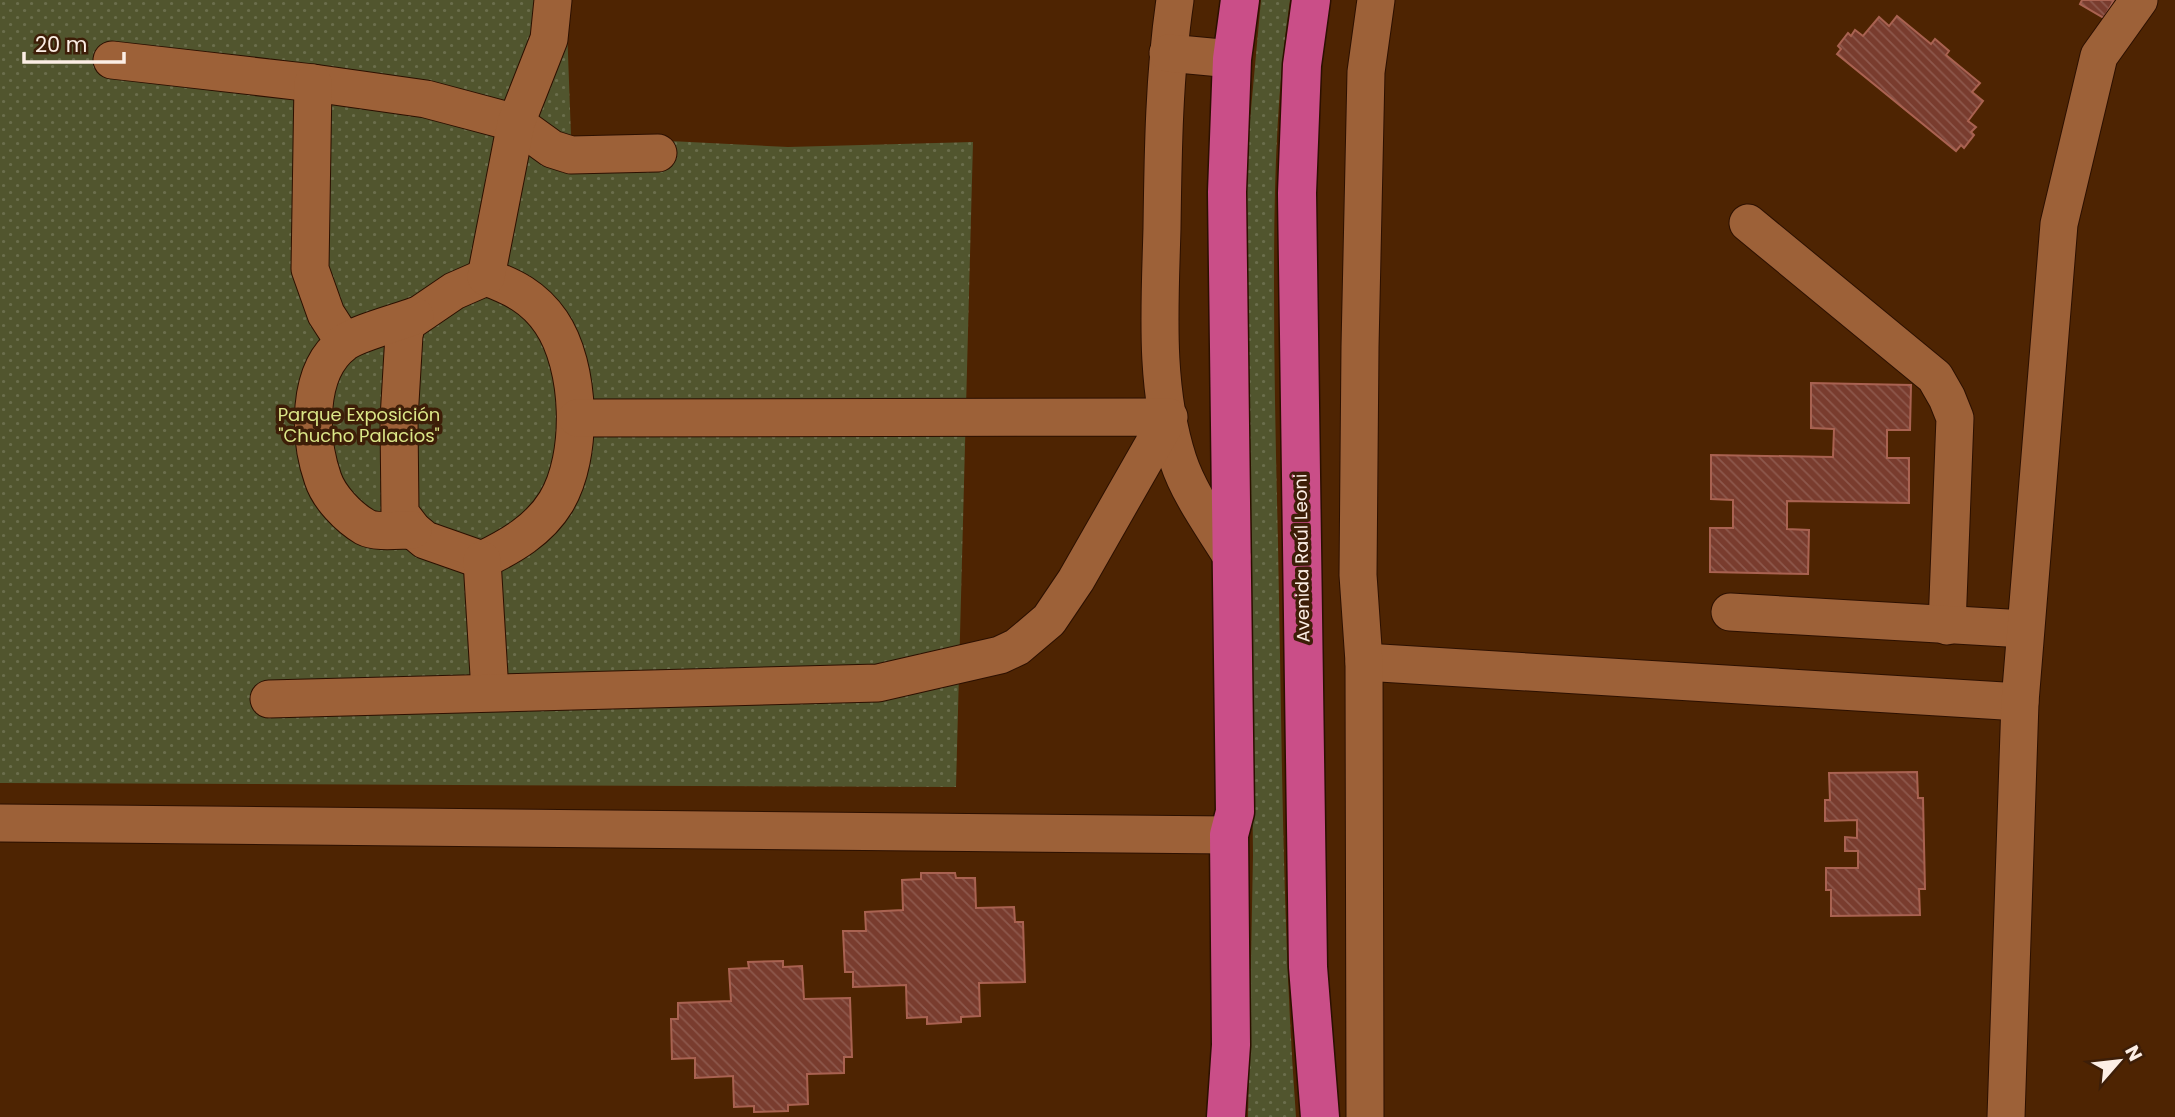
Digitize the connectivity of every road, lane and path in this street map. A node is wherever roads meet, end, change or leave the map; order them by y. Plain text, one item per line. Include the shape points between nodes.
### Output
1 (553, 0) edge
2 (1175, 0) edge
3 (1240, 0) edge
4 (1311, 0) edge
5 (1376, 0) edge
6 (2139, 0) edge
7 (1168, 53) junction
8 (1232, 59) junction
9 (112, 60) dead end
10 (313, 83) junction
11 (516, 124) junction
12 (658, 153) dead end
13 (1748, 223) dead end
14 (486, 277) junction
15 (415, 316) junction
16 (344, 342) junction
17 (1169, 417) junction
18 (577, 418) junction
19 (413, 530) junction
20 (1232, 557) junction
21 (482, 560) junction
22 (1730, 612) dead end
23 (1947, 626) junction
24 (2025, 629) junction
25 (1364, 662) junction
26 (490, 692) junction
27 (269, 699) dead end
28 (2020, 702) junction
29 (0, 823) edge
30 (1230, 835) junction
31 (1226, 1117) edge
32 (1320, 1117) edge
33 (1365, 1117) edge
34 (2006, 1117) edge

1 - 11 street via 549,39
2 - 7 street
3 - 8 highway
4 - 32 highway, Avenida Raúl Leoni via 1302,65 1297,193 1308,967
5 - 25 street via 1366,72 1362,195 1358,575
6 - 24 street via 2099,56 2059,224
7 - 8 street
7 - 17 street via 1159,324
8 - 20 highway via 1227,192
9 - 10 street
10 - 11 street via 426,99
10 - 16 street via 310,269 326,314
11 - 12 street via 552,149 571,155
11 - 14 street
13 - 23 street via 1935,377 1947,398 1955,418
14 - 15 street via 454,290
14 - 18 street via 516,288 551,321 569,362
15 - 16 street
15 - 19 street via 404,335 399,419 400,513
16 - 19 street via 316,388 312,434 323,481 345,512 367,528
17 - 18 street
17 - 20 street via 1178,461
17 - 26 street via 1049,621 1000,655 878,683
18 - 21 street via 568,475 557,500 533,531
19 - 21 street via 425,540
20 - 30 highway via 1235,813
21 - 26 street
22 - 23 street
23 - 24 street
24 - 28 street
25 - 28 street
25 - 33 street
26 - 27 street
28 - 34 street
29 - 30 street
30 - 31 highway via 1231,1045

